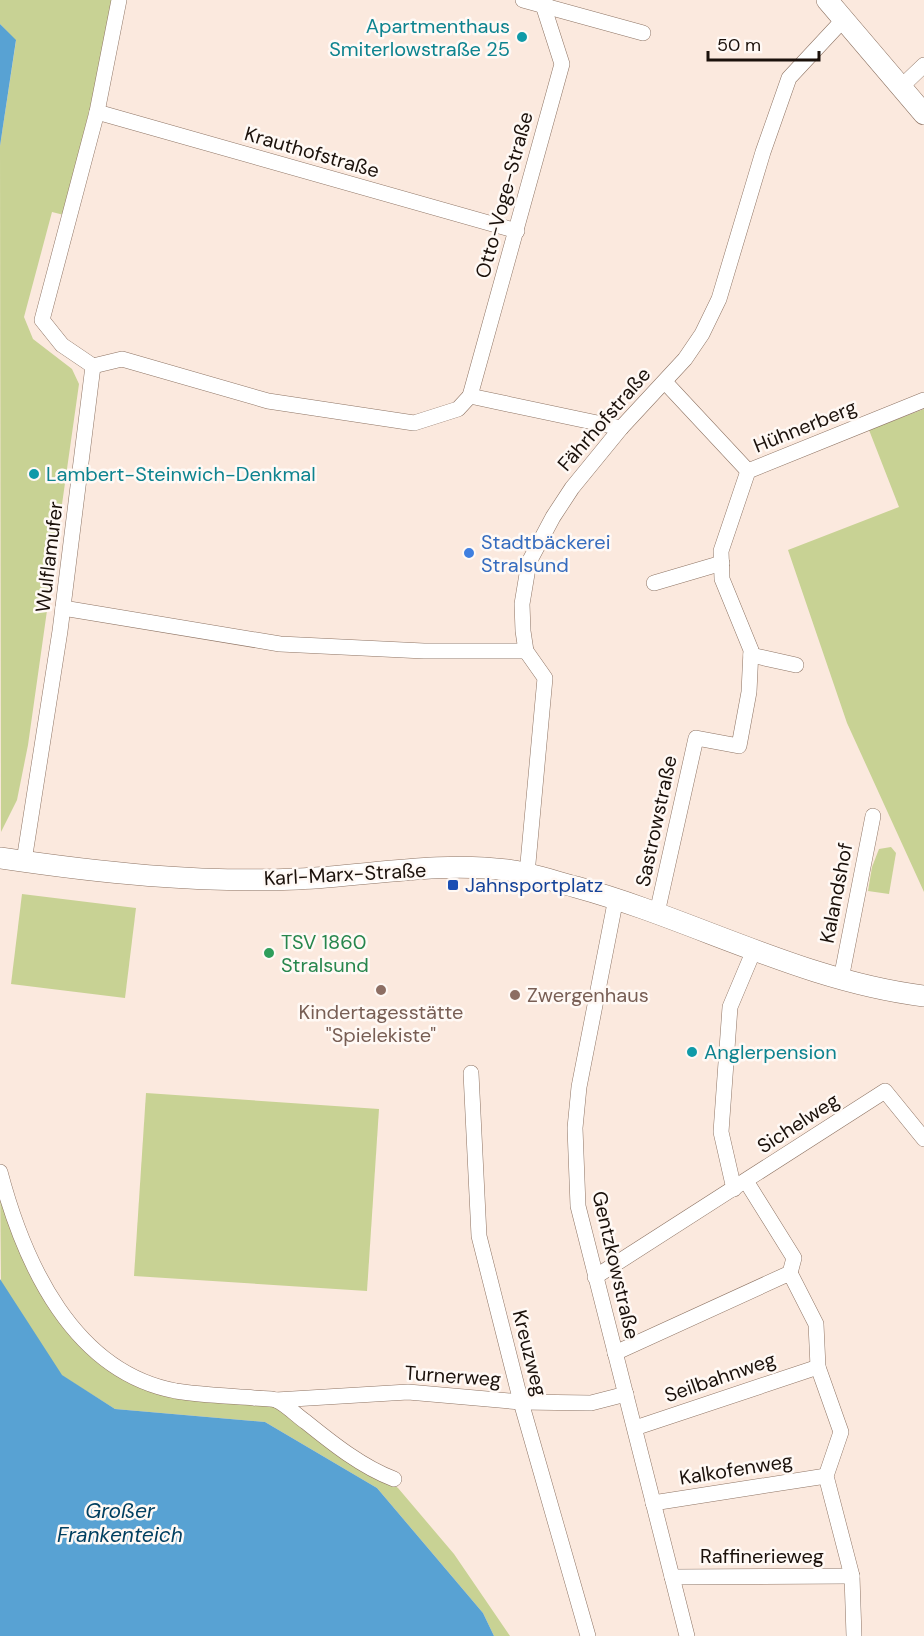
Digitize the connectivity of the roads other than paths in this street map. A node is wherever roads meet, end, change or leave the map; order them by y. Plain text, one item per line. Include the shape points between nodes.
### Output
1 (119, 0) edge
2 (523, 0) edge
3 (827, 0) edge
4 (544, 3) edge
5 (843, 20) junction
6 (643, 33) dead end
7 (924, 65) edge
8 (901, 87) junction
9 (97, 112) junction
10 (924, 114) edge
11 (517, 231) junction
12 (93, 366) junction
13 (665, 382) junction
14 (470, 396) junction
15 (924, 400) edge
16 (621, 428) junction
17 (748, 471) junction
18 (722, 563) junction
19 (654, 583) dead end
20 (63, 608) junction
21 (526, 651) junction
22 (751, 655) junction
23 (795, 665) dead end
24 (873, 816) dead end
25 (0, 858) edge
26 (24, 861) junction
27 (527, 874) junction
28 (616, 898) junction
29 (657, 913) junction
30 (754, 950) junction
31 (841, 979) junction
32 (924, 996) edge
33 (471, 1073) dead end
34 (924, 1139) edge
35 (0, 1172) edge
36 (740, 1185) junction
37 (790, 1273) junction
38 (595, 1277) junction
39 (615, 1353) junction
40 (818, 1367) junction
41 (626, 1394) junction
42 (276, 1400) junction
43 (521, 1402) junction
44 (635, 1428) junction
45 (826, 1476) junction
46 (394, 1479) dead end
47 (653, 1503) junction
48 (852, 1576) junction
49 (672, 1577) junction
50 (588, 1636) edge
51 (687, 1636) edge
52 (854, 1636) edge

1 - 9 street
2 - 4 street
3 - 5 main road
4 - 6 street
4 - 11 street, Otto-Voge-Straße via 562,64
5 - 8 main road
5 - 13 street, Fährhofstraße via 789,78 719,299 696,342
7 - 8 street
8 - 10 main road
9 - 11 street, Krauthofstraße
9 - 12 street via 42,320 62,345
11 - 14 street, Otto-Voge-Straße
12 - 14 street via 122,359 268,401 414,423 458,409
12 - 20 street, Wulflamufer
13 - 16 street, Fährhofstraße
13 - 17 street, Hühnerberg
14 - 16 street
15 - 17 street, Hühnerberg
16 - 21 street, Fährhofstraße via 572,488 529,562 522,604
17 - 18 street via 721,551
18 - 19 street
18 - 22 street via 722,579
20 - 21 street via 280,644
20 - 26 street, Wulflamufer
21 - 27 street via 545,678
22 - 23 street
22 - 29 street, Sastrowstraße via 739,746 696,738
24 - 31 street, Kalandshof
25 - 26 main road, Karl-Marx-Straße
26 - 27 main road, Karl-Marx-Straße via 173,879 299,879 472,867
27 - 28 main road, Karl-Marx-Straße
28 - 29 main road, Karl-Marx-Straße
28 - 38 street, Gentzkowstraße via 579,1087 575,1128 578,1206
29 - 30 main road, Karl-Marx-Straße
30 - 31 main road, Karl-Marx-Straße
30 - 36 street via 730,1007 721,1132
31 - 32 main road, Karl-Marx-Straße
33 - 43 street, Kreuzweg via 479,1236
34 - 36 street, Sichelweg via 885,1091
35 - 42 street, Turnerweg via 13,1221 35,1271 60,1311 93,1350 118,1370 174,1390
36 - 37 street via 794,1258
36 - 38 street, Sichelweg
37 - 39 street
37 - 40 street via 816,1324
38 - 39 street, Gentzkowstraße
39 - 41 street, Gentzkowstraße
40 - 44 street, Seilbahnweg
40 - 45 street via 841,1432
41 - 43 street, Turnerweg via 591,1403
41 - 44 street, Gentzkowstraße
42 - 43 street, Turnerweg via 408,1392
42 - 46 street via 329,1440
43 - 50 street, Kreuzweg
44 - 47 street, Gentzkowstraße
45 - 47 street, Kalkofenweg
45 - 48 street
47 - 49 street, Gentzkowstraße
48 - 49 street, Raffinerieweg
48 - 52 street
49 - 51 street, Gentzkowstraße

